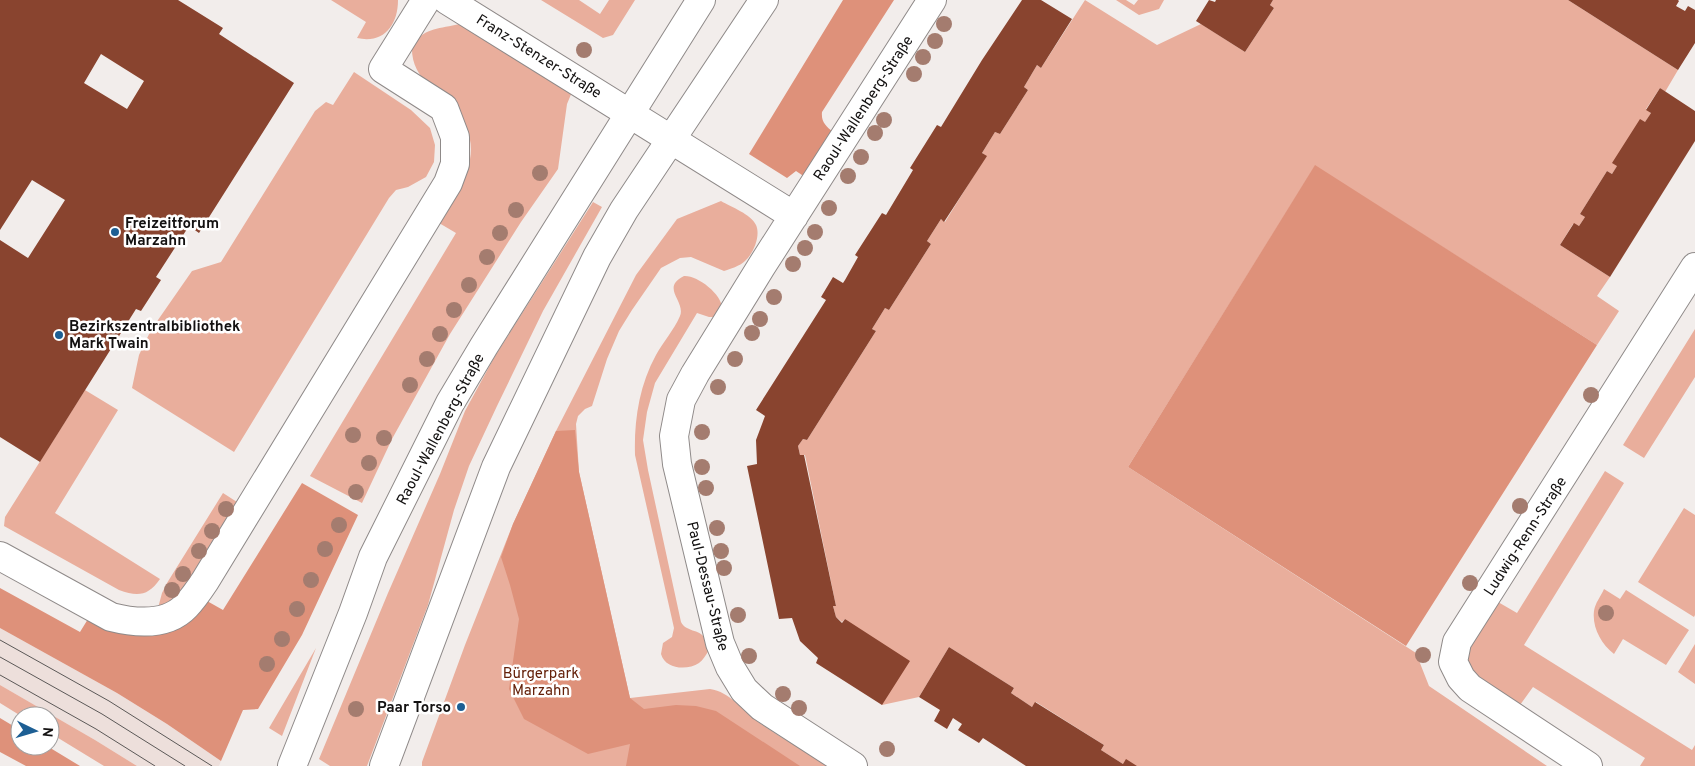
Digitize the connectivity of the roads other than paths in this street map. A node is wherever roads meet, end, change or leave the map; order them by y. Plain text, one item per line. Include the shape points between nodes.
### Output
1 (426, 0) edge
2 (447, 0) edge
3 (701, 0) edge
4 (764, 0) edge
5 (932, 0) edge
6 (631, 113) junction
7 (672, 140) junction
8 (794, 216) junction
9 (1695, 267) edge
10 (674, 436) joint
11 (0, 556) edge
12 (292, 766) edge
13 (384, 766) edge
14 (853, 766) edge
15 (1588, 766) edge

1 - 11 street via 383,69 444,108 455,137 455,164 448,183 205,581 185,608 153,622 130,622 111,617
2 - 6 street, Franz-Stenzer-Straße
3 - 6 street, Raoul-Wallenberg-Straße
4 - 7 street
5 - 8 street, Raoul-Wallenberg-Straße
6 - 7 street
6 - 12 street, Raoul-Wallenberg-Straße via 450,403 374,557
7 - 8 street
7 - 13 street via 624,210 597,257 496,467
8 - 10 street, Raoul-Wallenberg-Straße via 694,374 681,400
9 - 15 street, Ludwig-Renn-Straße via 1457,642 1453,662 1470,688
10 - 14 street, Paul-Dessau-Straße via 677,464 710,601 730,667 744,690 762,707

